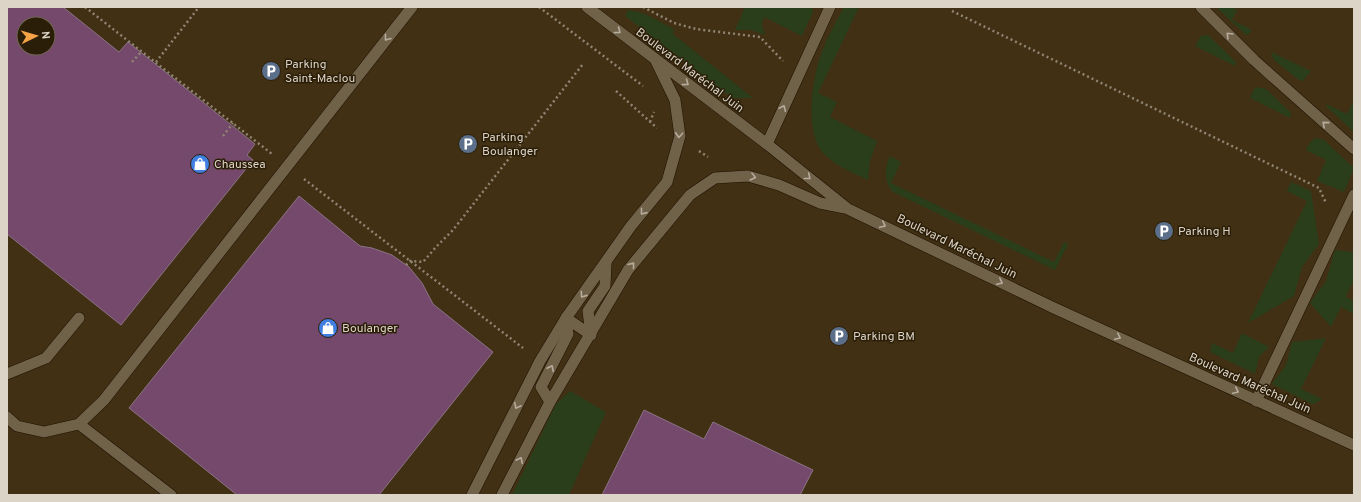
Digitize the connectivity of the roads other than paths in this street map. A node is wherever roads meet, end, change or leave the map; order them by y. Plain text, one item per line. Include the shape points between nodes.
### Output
1 (412, 7) edge
2 (587, 7) edge
3 (830, 7) edge
4 (1201, 7) edge
5 (655, 59) junction
6 (767, 144) junction
7 (1354, 149) edge
8 (1354, 195) edge
9 (848, 209) junction
10 (606, 263) junction
11 (79, 318) dead end
12 (566, 318) junction
13 (591, 335) junction
14 (7, 374) edge
15 (1256, 401) junction
16 (550, 402) junction
17 (7, 417) edge
18 (79, 424) junction
19 (1354, 445) edge
20 (171, 495) edge
21 (472, 495) edge
22 (502, 495) edge

1 -> 18 street via 104,400
2 -> 5 street, Boulevard Maréchal Juin
6 -> 3 street
7 -> 4 street via 1254,60
5 -> 6 street, Boulevard Maréchal Juin
5 -> 10 street via 675,100 680,136 667,182 631,226
6 -> 9 street, Boulevard Maréchal Juin
8 - 15 street
13 -> 9 street via 628,270 690,195 714,178 748,176 779,185 820,203
9 -> 15 street, Boulevard Maréchal Juin
10 -> 12 street
10 - 13 street via 605,286 588,311
11 - 14 street via 46,358
12 - 13 street
16 -> 12 street via 541,387 568,334
12 -> 21 street via 540,361
13 - 16 street
15 - 19 street, Boulevard Maréchal Juin
22 -> 16 street
17 - 18 street via 17,426 44,432
18 - 20 street

